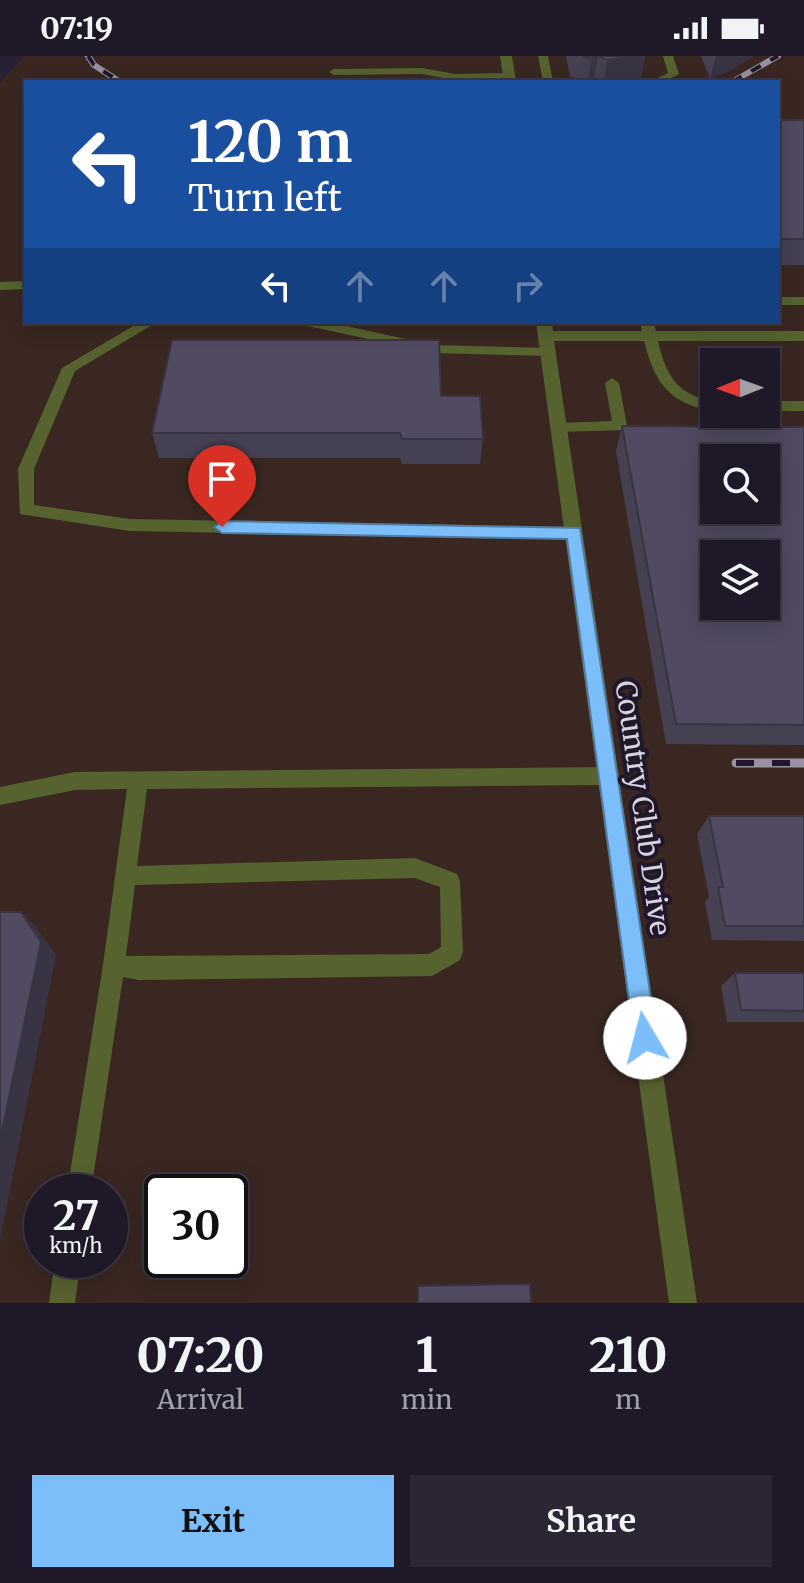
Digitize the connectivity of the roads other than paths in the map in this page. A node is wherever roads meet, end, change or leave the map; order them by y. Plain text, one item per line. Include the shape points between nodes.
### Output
1 (506, 56) edge
2 (543, 56) edge
3 (668, 56) edge
4 (334, 72) dead end
5 (509, 79) edge
6 (548, 80) edge
7 (659, 80) edge
8 (24, 285) edge
9 (0, 286) edge
10 (780, 301) edge
11 (804, 301) edge
12 (146, 324) edge
13 (317, 324) edge
14 (648, 329) edge
15 (804, 336) edge
16 (546, 337) edge
17 (612, 383) dead end
18 (700, 402) edge
19 (780, 406) edge
20 (804, 406) edge
21 (560, 428) junction
22 (574, 533) junction
23 (609, 776) junction
24 (138, 781) junction
25 (0, 796) edge
26 (125, 876) junction
27 (114, 965) junction
28 (82, 1174) edge
29 (65, 1278) edge
30 (62, 1303) edge
31 (683, 1303) edge

1 - 5 street
2 - 6 lane
3 - 7 lane via 674,74
4 - 5 lane via 422,71
8 - 9 lane
10 - 11 lane
12 - 22 lane via 69,368 26,469 26,510 130,525
13 - 16 lane via 433,349
14 - 15 street
14 - 16 street
14 - 18 lane via 659,373 670,387
16 - 21 street, Country Club Drive
17 - 21 lane via 620,426
19 - 20 lane
21 - 22 street, Country Club Drive
22 - 23 street, Country Club Drive
23 - 24 lane
23 - 31 street, Country Club Drive
24 - 25 lane via 75,781
24 - 26 lane
26 - 27 lane
26 - 27 lane via 415,868 450,881 452,952 432,965
27 - 28 lane
29 - 30 lane

